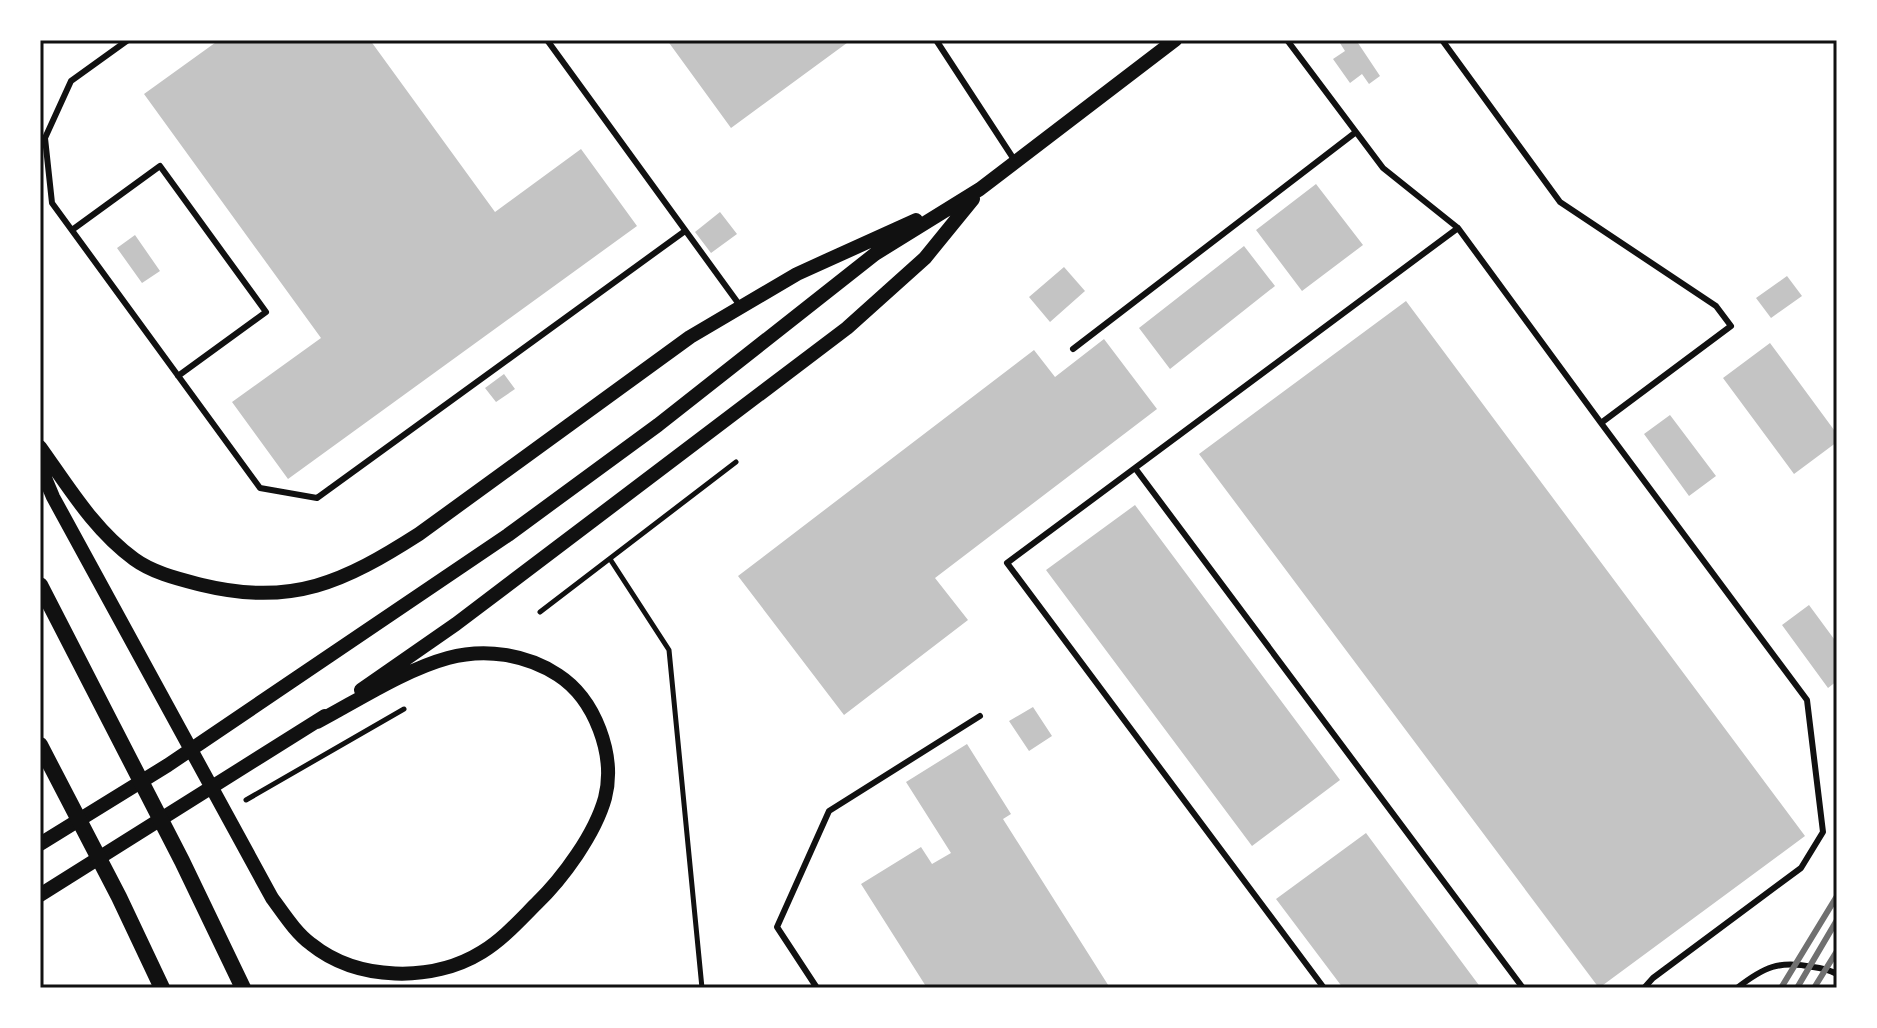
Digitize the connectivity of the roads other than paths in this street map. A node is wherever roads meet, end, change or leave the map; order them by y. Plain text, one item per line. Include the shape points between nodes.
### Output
1 (128, 40) edge
2 (547, 40) edge
3 (936, 40) edge
4 (1175, 40) edge
5 (1287, 40) edge
6 (1442, 40) edge
7 (1356, 132) junction
8 (1015, 161) junction
9 (976, 192) junction
10 (1458, 228) junction
11 (72, 230) junction
12 (685, 231) junction
13 (741, 307) junction
14 (1073, 349) dead end
15 (178, 376) junction
16 (1601, 423) junction
17 (40, 447) edge
18 (40, 466) edge
19 (1135, 468) junction
20 (40, 585) edge
21 (386, 680) junction
22 (980, 716) dead end
23 (40, 745) edge
24 (40, 844) edge
25 (40, 895) edge
26 (1837, 974) edge
27 (162, 988) edge
28 (243, 988) edge
29 (817, 988) edge
30 (1324, 988) edge
31 (1523, 988) edge
32 (1644, 988) edge
33 (1737, 988) edge

1 - 11 lane via 71,81 45,138 52,203
2 - 12 lane
3 - 8 lane
4 - 8 street
5 - 7 lane
6 - 16 lane via 1560,202 1716,306 1731,326
7 - 10 lane via 1383,168
7 - 14 lane
8 - 9 street
9 - 13 street via 797,274
9 - 21 street via 925,258 847,328
9 - 24 street via 875,254 508,535 168,765
10 - 16 lane
10 - 19 lane
11 - 15 lane
11 - 15 lane via 160,166 266,312
12 - 13 lane
12 - 15 lane via 317,498 260,488
13 - 17 street via 690,337 372,564 289,592 224,590 163,574 135,560 102,531
16 - 32 lane via 1807,700 1823,832 1801,868
18 - 21 street via 272,898 292,924 308,942 351,966 380,972 436,971 504,936 555,886 604,798 604,741 590,710 567,681 541,664 510,655 447,658
19 - 30 lane via 1007,563
19 - 31 lane
20 - 28 main road
21 - 25 street
22 - 29 lane via 829,811 777,927
23 - 27 main road
26 - 33 lane via 1789,962 1756,973

